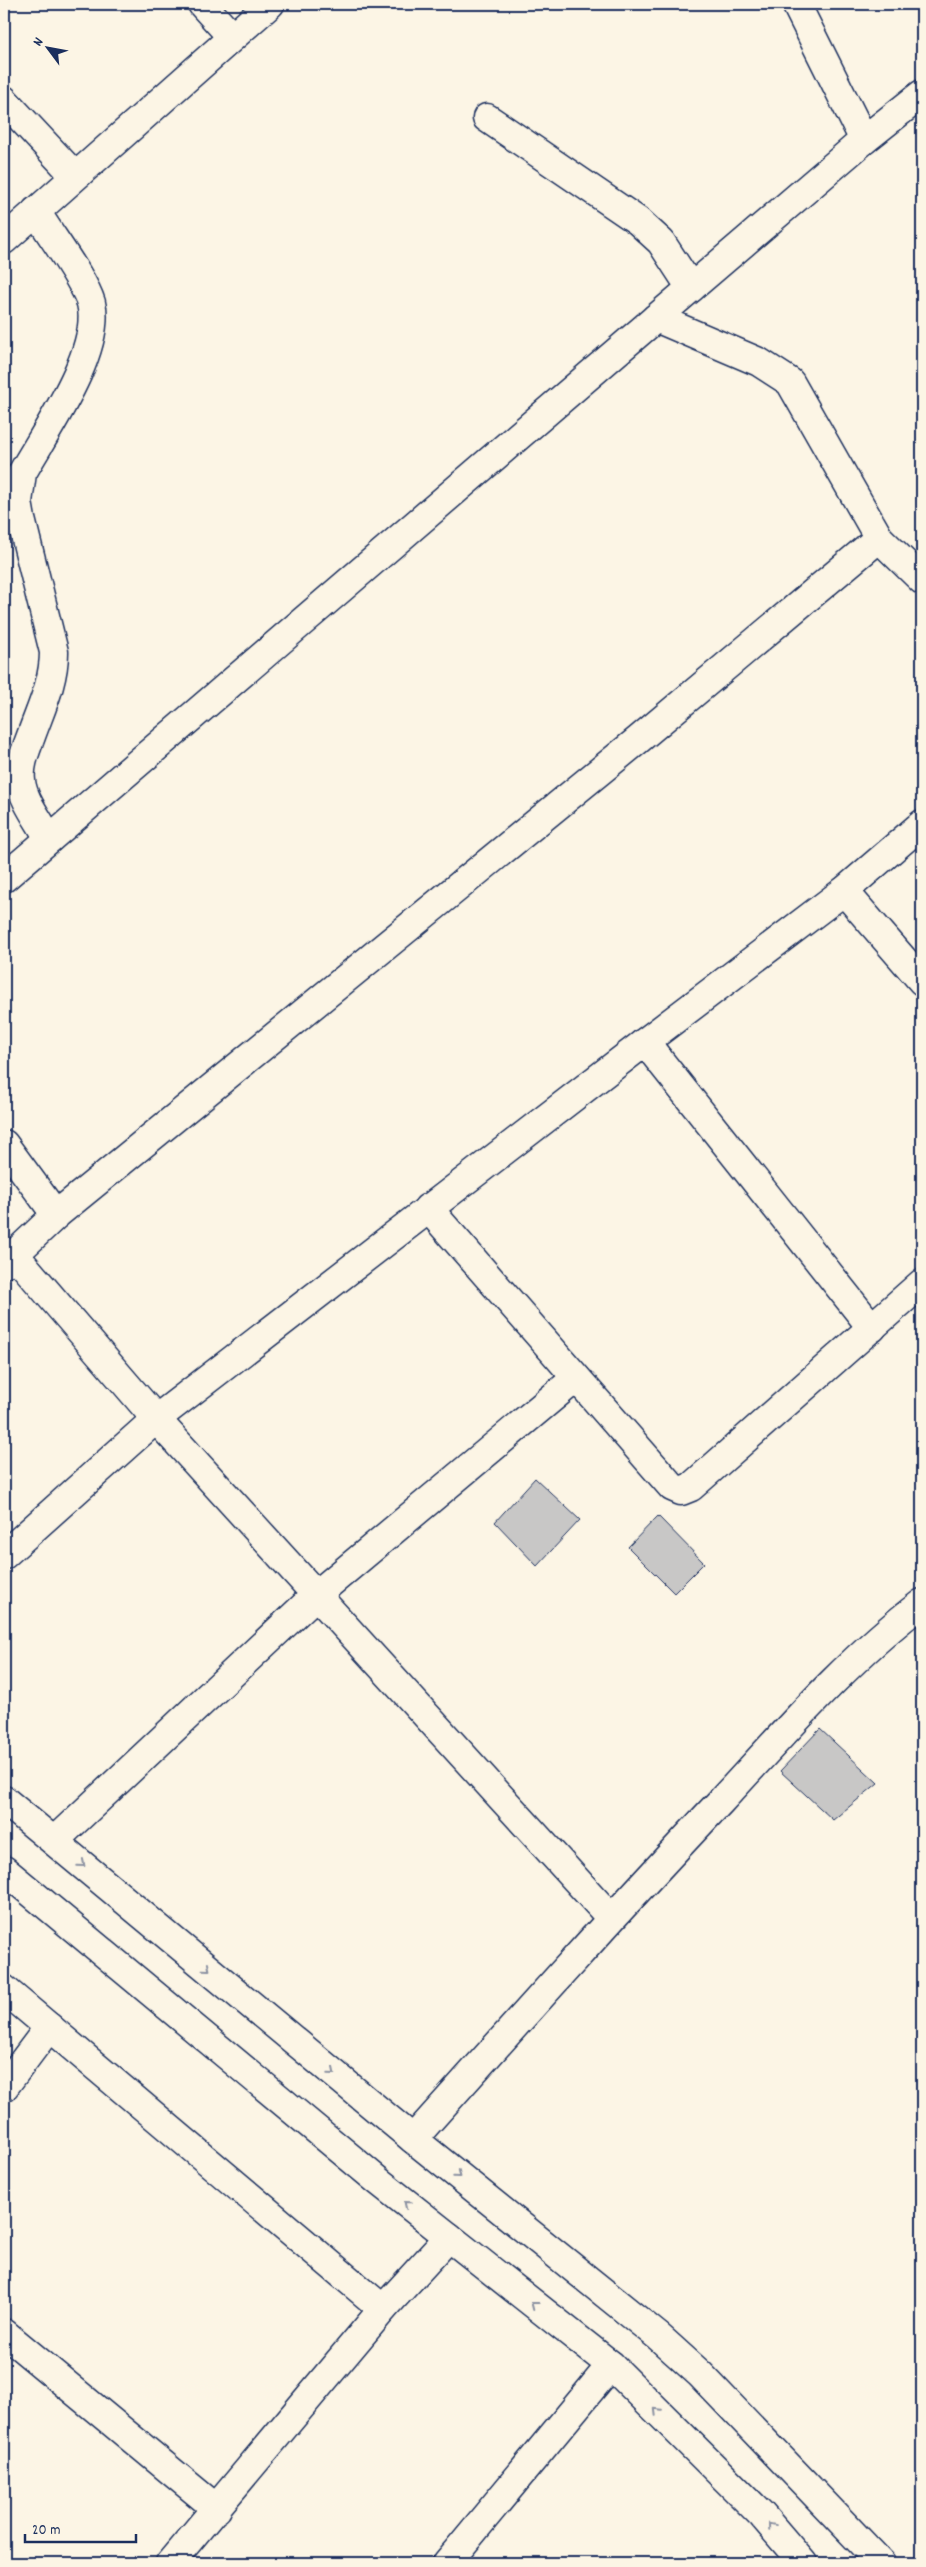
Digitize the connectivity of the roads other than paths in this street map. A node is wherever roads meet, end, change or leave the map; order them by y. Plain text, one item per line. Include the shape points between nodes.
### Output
1 (202, 4) edge
2 (270, 4) edge
3 (796, 4) edge
4 (232, 37) junction
5 (922, 94) edge
6 (4, 100) edge
7 (487, 118) dead end
8 (864, 140) junction
9 (75, 176) junction
10 (36, 211) junction
11 (4, 240) edge
12 (691, 288) junction
13 (656, 318) junction
14 (12, 526) edge
15 (879, 538) junction
16 (922, 580) edge
17 (922, 824) edge
18 (49, 839) junction
19 (4, 878) edge
20 (844, 891) junction
21 (922, 981) edge
22 (645, 1042) junction
23 (4, 1144) edge
24 (428, 1208) junction
25 (56, 1215) junction
26 (9, 1259) edge
27 (922, 1283) edge
28 (872, 1328) junction
29 (576, 1378) junction
30 (156, 1419) junction
31 (4, 1556) edge
32 (316, 1594) junction
33 (922, 1603) edge
34 (4, 1800) edge
35 (54, 1841) junction
36 (4, 1870) edge
37 (611, 1918) junction
38 (4, 1989) edge
39 (49, 2027) junction
40 (4, 2087) edge
41 (413, 2139) junction
42 (449, 2237) junction
43 (383, 2309) junction
44 (4, 2333) edge
45 (611, 2365) junction
46 (217, 2510) junction
47 (170, 2563) edge
48 (447, 2563) edge
49 (803, 2563) edge
50 (881, 2563) edge

1 - 4 street
2 - 4 street
3 - 8 street
4 - 9 street
5 - 8 street
6 - 9 street
7 - 12 street via 638,221 661,242
8 - 12 street
9 - 10 street
10 - 11 street
10 - 14 street via 84,288 91,304 93,324 87,351 76,377 22,474
12 - 13 street
13 - 15 street via 759,362 790,382
13 - 18 street
14 - 18 street via 54,652 50,686 24,756 21,781
15 - 16 street
15 - 25 street via 638,740
17 - 20 street
18 - 19 street
20 - 21 street
20 - 22 street
22 - 24 street
22 - 28 street
23 - 25 street
24 - 29 street
24 - 30 street
25 - 26 street
26 - 30 street
27 - 28 street
28 - 29 street via 691,1487 681,1491 672,1487
29 - 32 street
30 - 31 street
30 - 32 street
32 - 35 street
32 - 37 street
33 - 37 street via 862,1652
34 - 35 street
35 -> 41 street
42 -> 36 street
37 - 41 street
38 - 39 street
39 - 40 street
39 - 43 street
41 -> 50 street via 604,2292 700,2374
42 - 43 street
45 -> 42 street
43 - 46 street
44 - 46 street
45 - 48 street
49 -> 45 street via 761,2514
46 - 47 street

